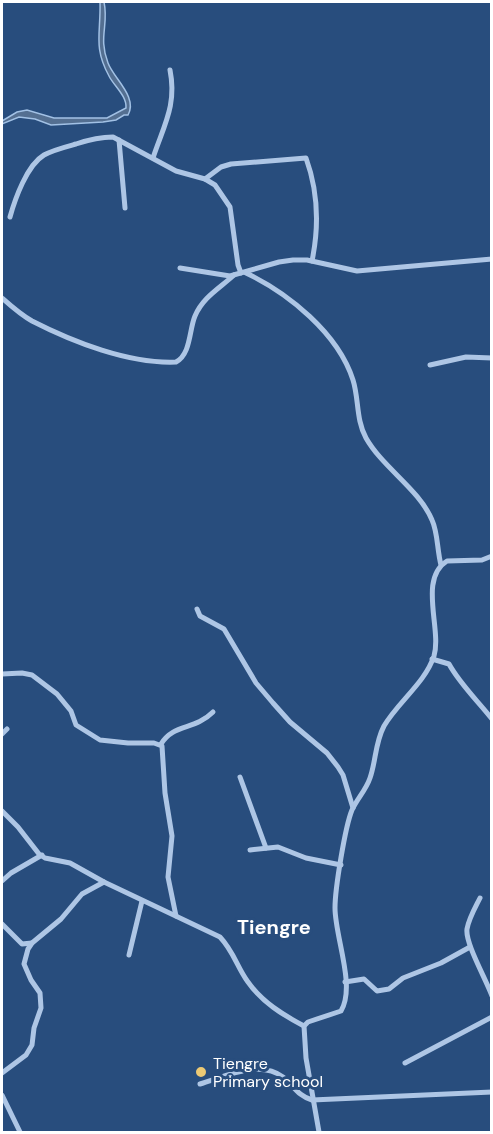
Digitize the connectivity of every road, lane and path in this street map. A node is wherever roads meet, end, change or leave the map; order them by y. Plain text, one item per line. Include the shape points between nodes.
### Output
1 (170, 70) dead end
2 (119, 140) junction
3 (153, 158) junction
4 (205, 179) junction
5 (124, 208) dead end
6 (10, 217) dead end
7 (492, 259) edge
8 (312, 261) junction
9 (180, 268) dead end
10 (244, 273) junction
11 (234, 275) junction
12 (2, 298) edge
13 (492, 358) edge
14 (430, 365) dead end
15 (492, 556) edge
16 (441, 565) junction
17 (197, 609) dead end
18 (432, 659) junction
19 (2, 674) edge
20 (213, 712) dead end
21 (492, 718) edge
22 (7, 729) dead end
23 (2, 734) edge
24 (161, 744) junction
25 (240, 777) dead end
26 (353, 808) junction
27 (2, 810) edge
28 (266, 848) junction
29 (250, 850) dead end
30 (42, 855) junction
31 (341, 865) junction
32 (2, 881) edge
33 (104, 882) junction
34 (480, 898) dead end
35 (142, 900) junction
36 (176, 916) junction
37 (2, 924) edge
38 (32, 943) junction
39 (470, 947) junction
40 (129, 956) dead end
41 (345, 982) junction
42 (492, 996) edge
43 (492, 1017) edge
44 (304, 1026) junction
45 (405, 1063) dead end
46 (2, 1073) edge
47 (200, 1084) dead end
48 (492, 1092) edge
49 (2, 1095) edge
50 (312, 1100) junction
51 (20, 1132) edge
52 (319, 1132) edge

1 - 3 street via 173,101
2 - 3 street
2 - 5 street
2 - 6 street via 102,137 43,156 32,167
3 - 4 street via 176,171
4 - 8 street via 231,164 306,158 312,173 318,224
4 - 10 street via 215,185 230,207 237,265
7 - 8 street via 357,271
8 - 10 street via 279,262
9 - 11 street
10 - 11 street
10 - 16 street via 267,283 298,305 332,341 354,382 365,436 432,519
11 - 12 street via 195,315 184,355 176,362 105,352 30,320
13 - 14 street via 466,357
15 - 16 street
16 - 18 street via 433,585 436,642
17 - 26 street via 200,616 224,629 256,683 338,767
18 - 21 street via 449,664 456,678
18 - 26 street via 385,725 366,789
19 - 24 street via 32,675 63,700 76,725 100,740
20 - 24 street via 194,726 171,732
22 - 23 street
24 - 36 street via 172,836 168,878
25 - 28 street
26 - 31 street
27 - 30 street
28 - 29 street
28 - 31 street via 278,847
30 - 32 street
30 - 33 street via 70,863
31 - 41 street via 335,910
33 - 35 street
33 - 38 street via 82,894 61,919
34 - 39 street via 468,928
35 - 36 street
35 - 40 street
36 - 44 street via 220,937 259,994 272,1007
37 - 38 street via 22,944
38 - 46 street via 24,964 40,993 41,1008 30,1049
39 - 41 street via 381,991 364,979
39 - 42 street
41 - 44 street via 346,1000 341,1011
43 - 45 street
44 - 50 street
47 - 50 street via 253,1069 266,1070 282,1076 299,1095
48 - 50 street
49 - 51 street
50 - 52 street

